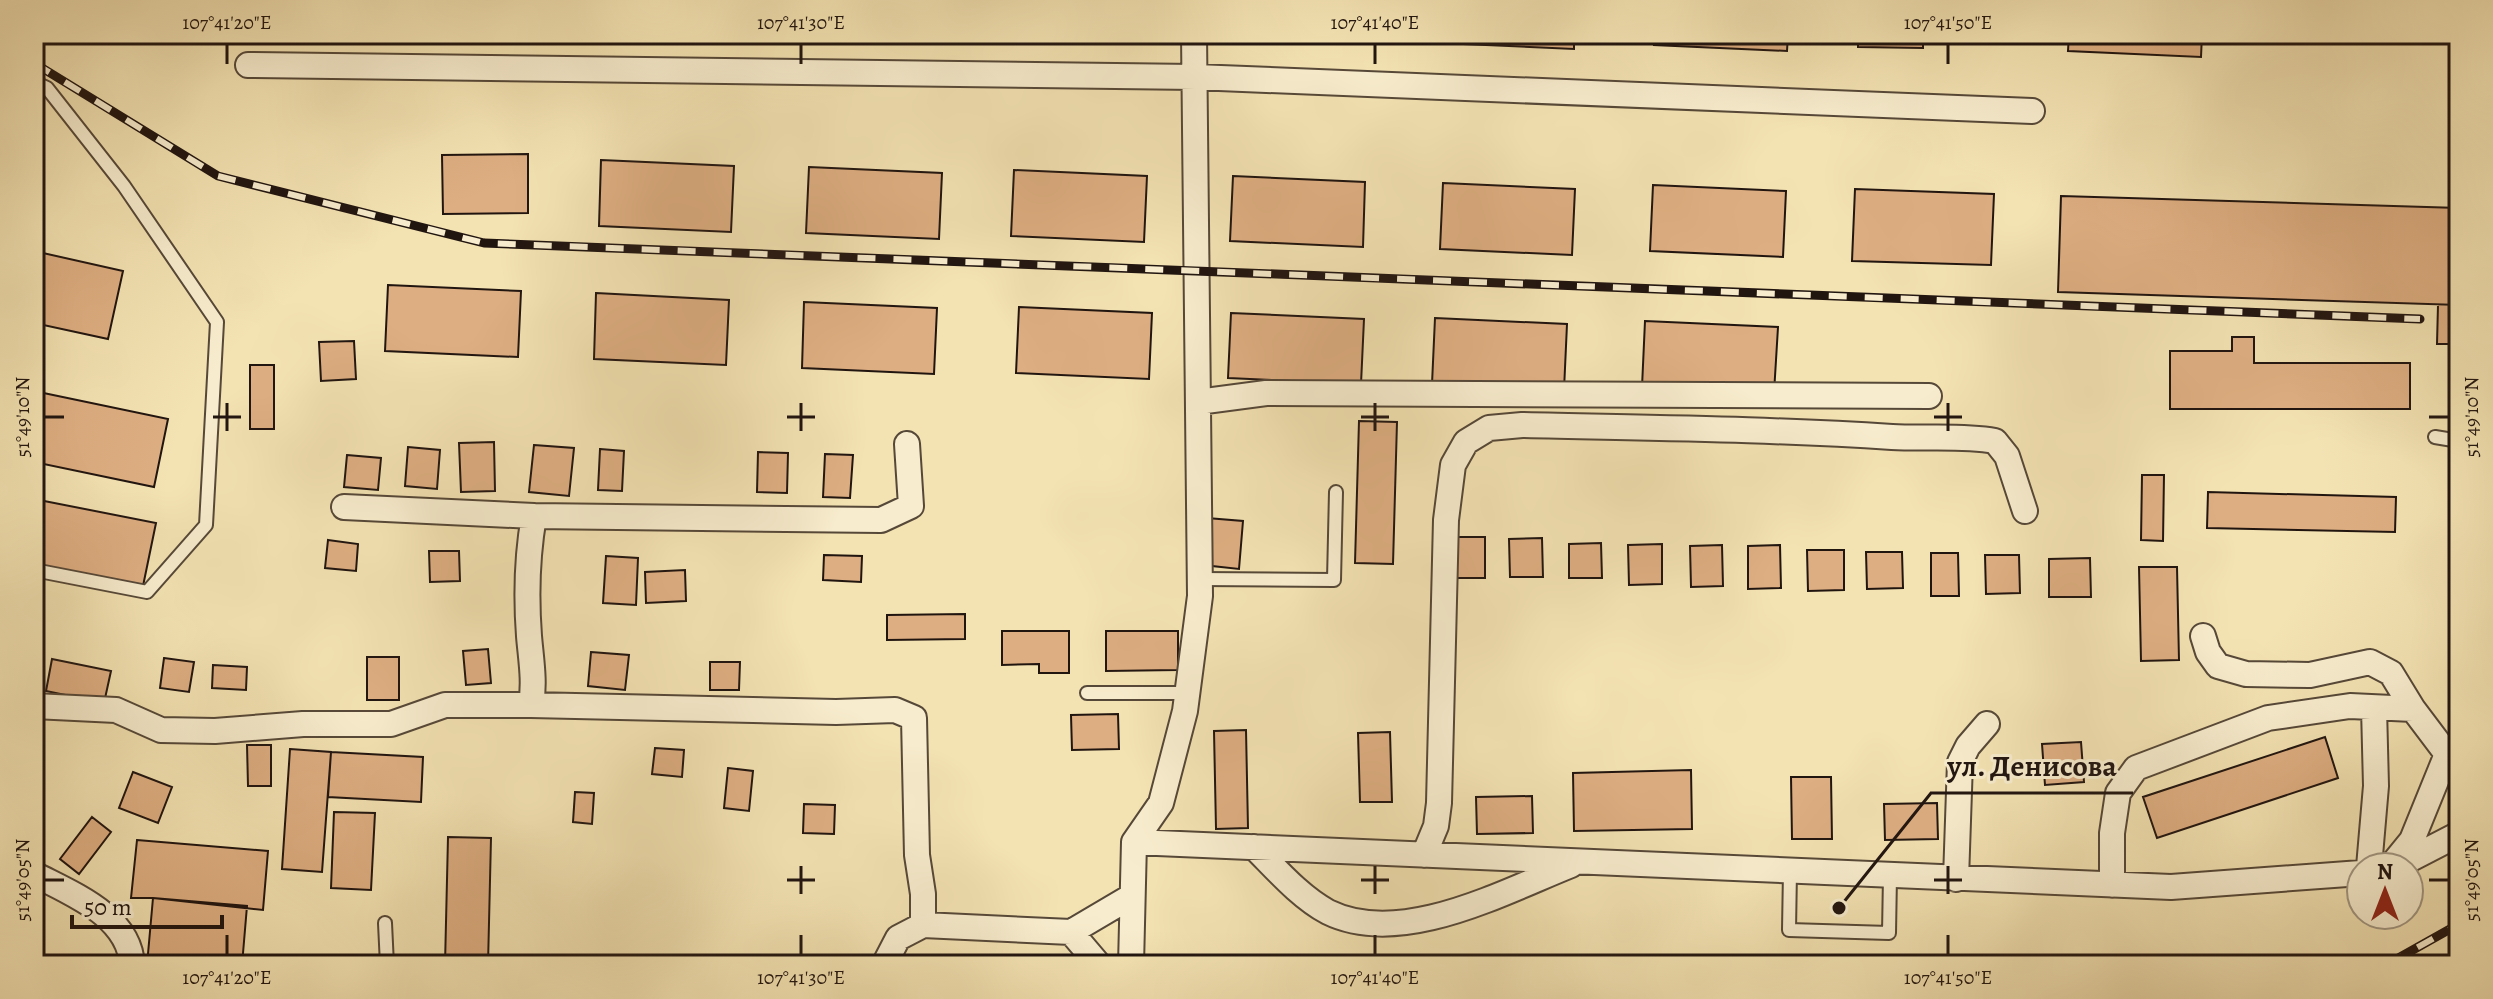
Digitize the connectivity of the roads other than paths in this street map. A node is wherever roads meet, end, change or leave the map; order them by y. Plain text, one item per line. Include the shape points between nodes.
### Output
1 (1194, 34) edge
2 (248, 65) dead end
3 (1195, 77) junction
4 (34, 82) edge
5 (2032, 111) dead end
6 (1929, 396) dead end
7 (1198, 402) junction
8 (2435, 437) dead end
9 (2459, 441) edge
10 (907, 444) dead end
11 (1336, 492) dead end
12 (344, 507) dead end
13 (2025, 511) dead end
14 (534, 516) junction
15 (34, 570) edge
16 (1200, 579) junction
17 (2203, 636) dead end
18 (1087, 693) dead end
19 (1187, 693) junction
20 (531, 705) junction
21 (34, 706) edge
22 (2374, 708) junction
23 (2413, 709) junction
24 (1987, 724) dead end
25 (2453, 762) edge
26 (2459, 834) edge
27 (1134, 842) junction
28 (1254, 847) junction
29 (2370, 851) edge
30 (2404, 851) edge
31 (2424, 851) edge
32 (1424, 855) junction
33 (1581, 861) junction
34 (1790, 871) junction
35 (34, 874) edge
36 (2345, 874) edge
37 (1890, 876) junction
38 (1956, 879) junction
39 (2112, 885) junction
40 (1132, 896) junction
41 (385, 923) dead end
42 (923, 925) junction
43 (1071, 932) junction
44 (132, 965) edge
45 (387, 965) edge
46 (884, 965) edge
47 (1099, 965) edge
48 (1131, 965) edge

1 - 3 street
2 - 3 street
3 - 5 street
3 - 7 street
4 - 15 lane via 47,88 124,186 217,322 206,525 147,592
6 - 7 street via 1266,393
7 - 16 street
8 - 9 lane
10 - 14 street via 911,506 881,520
11 - 16 lane via 1334,580
12 - 14 street
13 - 32 street via 2007,456 1995,441 1489,428 1466,442 1453,465 1446,520 1439,803
14 - 20 street via 527,590
16 - 19 street
17 - 23 street via 2218,666 2246,674 2310,675 2370,662 2391,673
18 - 19 lane
19 - 27 street via 1161,803
20 - 21 street via 445,705 391,724 215,731 161,730 116,710
20 - 42 street via 895,710 914,718
22 - 23 street
22 - 29 street
22 - 39 street via 2350,706 2268,718 2136,768 2118,793
23 - 25 street
24 - 38 street via 1960,762
25 - 30 street
26 - 31 street
27 - 28 street
27 - 40 street
28 - 32 street
28 - 33 street via 1329,912 1368,923 1418,922
32 - 33 street
33 - 34 street
34 - 37 street
34 - 37 lane via 1789,930 1889,933
35 - 44 street via 109,917 131,949
36 - 39 street via 2171,887
37 - 38 street
38 - 39 street
40 - 43 street
40 - 48 street
41 - 45 lane
42 - 43 street
42 - 46 street via 898,938
43 - 47 street

